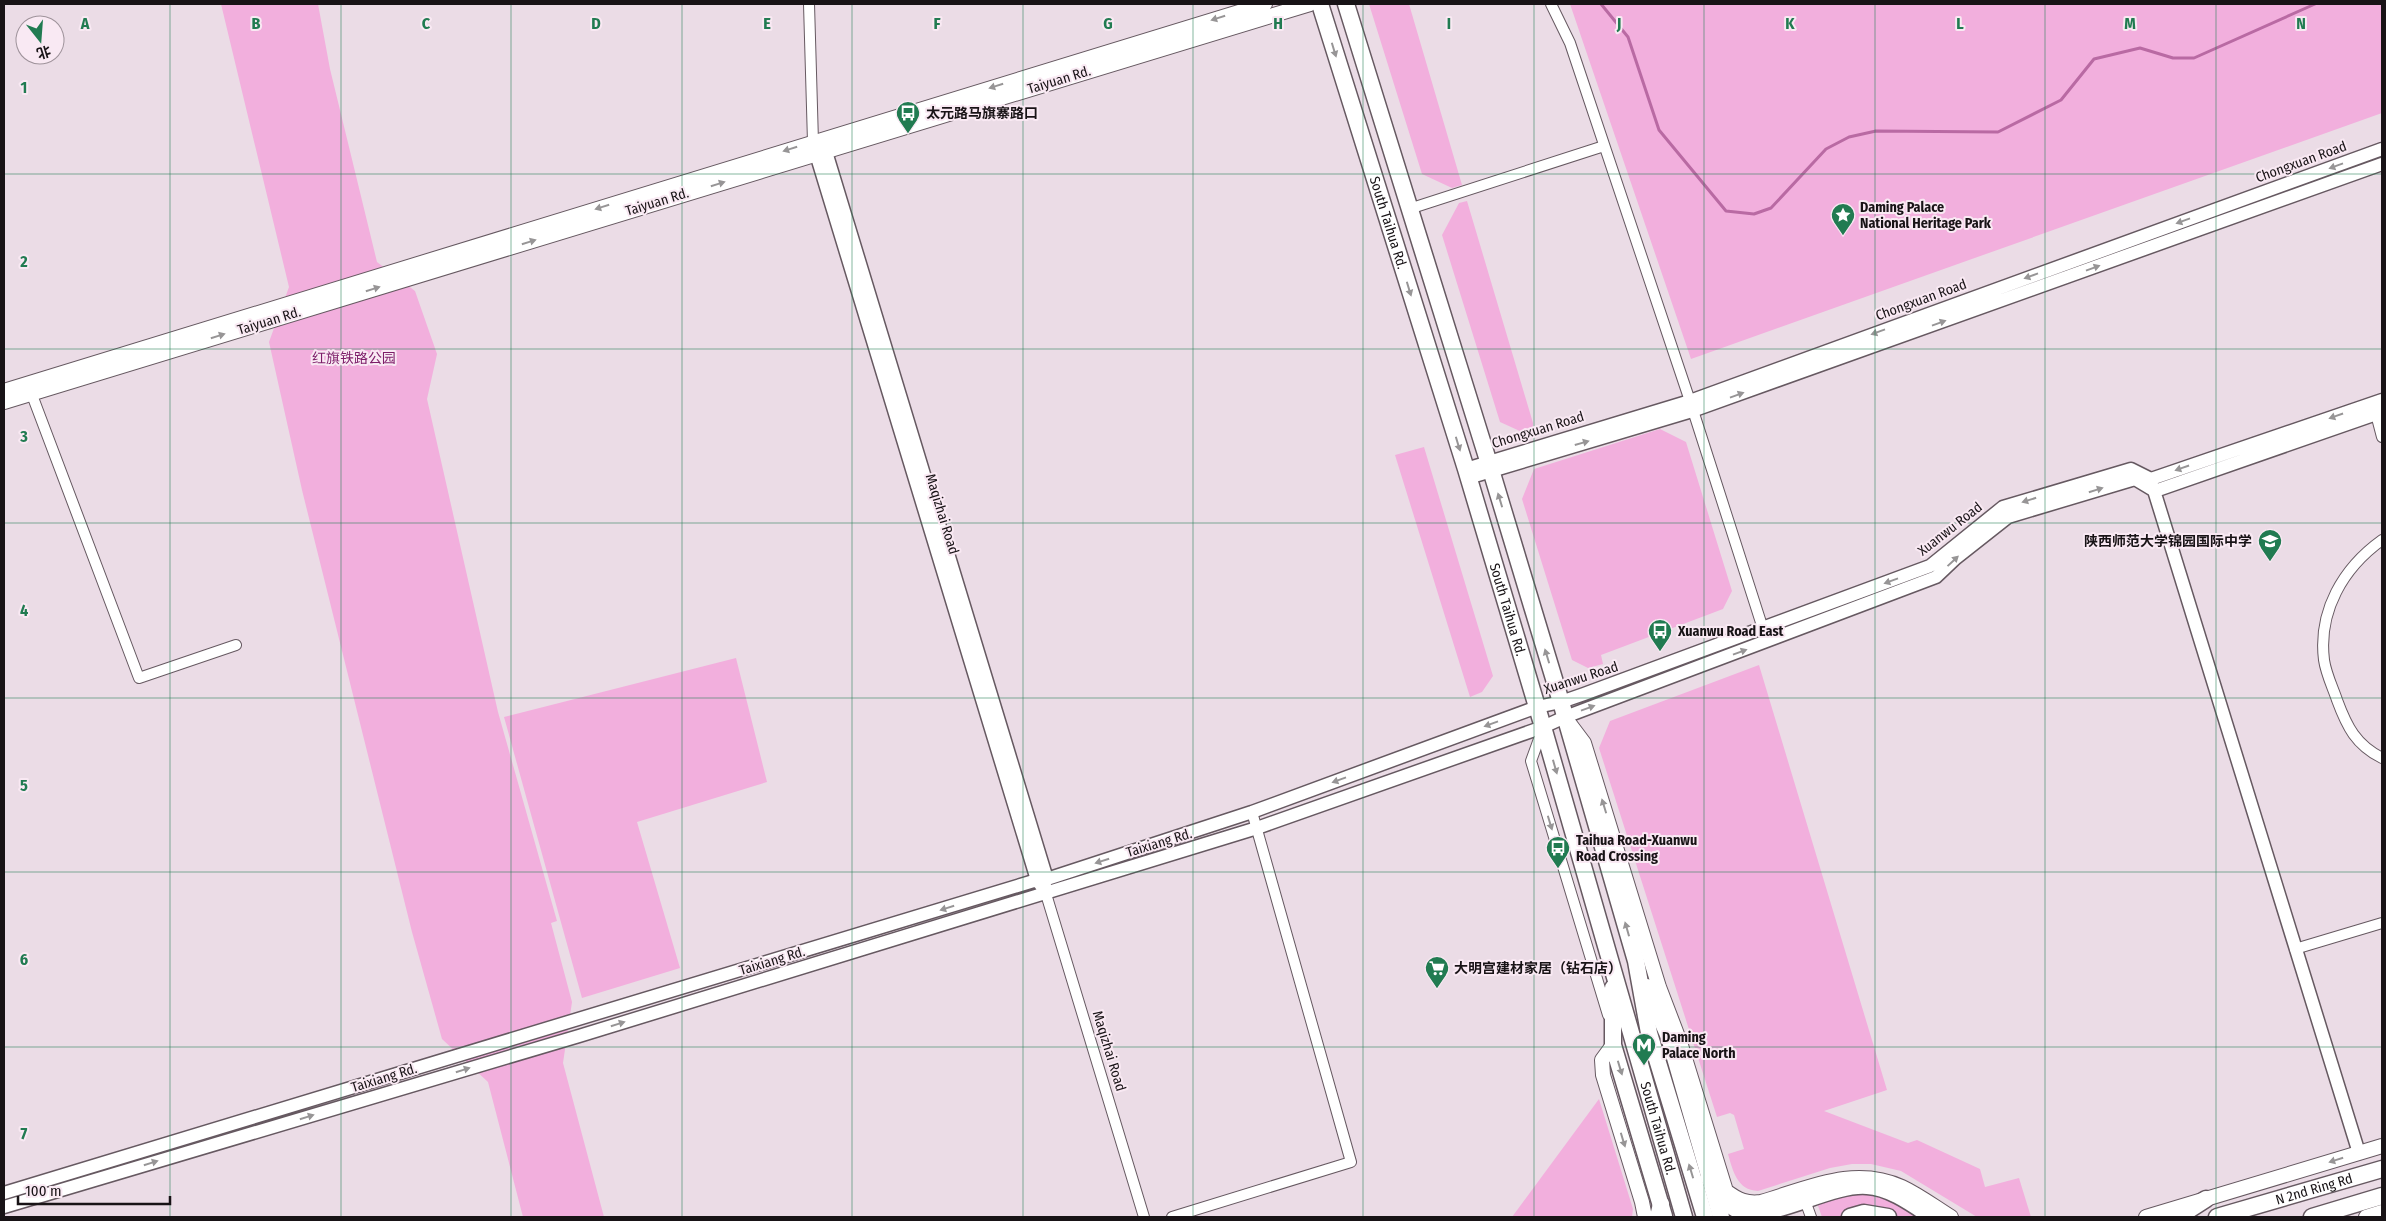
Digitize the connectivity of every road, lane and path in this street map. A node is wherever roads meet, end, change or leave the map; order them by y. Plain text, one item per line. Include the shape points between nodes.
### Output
1 (810, 4) edge
2 (1265, 4) edge
3 (1310, 4) edge
4 (1320, 4) edge
5 (1346, 4) edge
6 (1552, 4) edge
7 (1604, 146) junction
8 (819, 147) junction
9 (2382, 150) edge
10 (2382, 164) edge
11 (1409, 209) junction
12 (30, 389) junction
13 (4, 391) edge
14 (2382, 400) edge
15 (4, 402) edge
16 (1691, 406) junction
17 (2379, 413) edge
18 (2382, 437) edge
19 (1489, 466) junction
20 (1467, 473) junction
21 (2153, 485) junction
22 (2382, 540) edge
23 (1762, 628) junction
24 (1767, 642) junction
25 (236, 645) dead end
26 (1537, 707) junction
27 (1563, 710) junction
28 (1543, 727) junction
29 (2382, 758) edge
30 (1252, 812) junction
31 (1257, 828) junction
32 (1042, 880) junction
33 (1046, 894) junction
34 (2382, 922) edge
35 (2295, 949) junction
36 (1636, 961) junction
37 (1613, 968) junction
38 (1613, 1038) junction
39 (2382, 1146) edge
40 (2359, 1153) junction
41 (2382, 1170) edge
42 (1709, 1178) junction
43 (4, 1193) edge
44 (2382, 1196) edge
45 (2206, 1199) junction
46 (1807, 1206) dead end
47 (4, 1207) edge
48 (2382, 1212) edge
49 (1661, 1213) edge
50 (1144, 1217) edge
51 (1172, 1217) edge
52 (1645, 1217) edge
53 (1684, 1217) edge
54 (1705, 1217) edge
55 (1721, 1217) edge
56 (1811, 1217) edge
57 (1850, 1217) edge
58 (1888, 1217) edge
59 (1932, 1217) edge
60 (1951, 1217) edge
61 (2146, 1217) edge
62 (2178, 1217) edge
63 (2217, 1217) edge
64 (2312, 1217) edge
65 (2366, 1217) edge

1 - 8 street
2 -> 8 main road, Taiyuan Rd.
3 - 8 main road, Taiyuan Rd.
4 -> 20 main road, South Taihua Rd.
5 - 11 main road, South Taihua Rd.
6 - 7 street via 1570,43
7 - 11 street
7 - 16 street
8 - 12 main road, Taiyuan Rd.
8 - 32 street, Maqizhai Road
9 -> 16 street, Chongxuan Road
16 -> 10 street, Chongxuan Road
11 - 19 main road, South Taihua Rd.
12 - 13 main road, Taiyuan Rd.
12 - 15 main road, Taiyuan Rd.
12 - 25 street via 139,678
14 -> 21 street
16 - 19 street, Chongxuan Road
16 - 23 street
17 - 18 street
17 - 21 street
19 - 20 street, Chongxuan Road
27 -> 19 main road, South Taihua Rd.
20 - 26 main road, South Taihua Rd.
21 -> 23 street, Xuanwu Road via 2131,469 2003,507 1930,566
24 -> 21 street, Xuanwu Road via 1936,577 2008,517 2135,479
21 - 35 street
22 - 29 street via 2346,574 2329,605 2323,635 2324,662 2347,726 2367,750
23 - 24 street
23 - 27 street, Xuanwu Road
27 -> 24 street, Xuanwu Road
26 - 27 street, Xuanwu Road
26 - 28 main road, South Taihua Rd.
26 -> 30 street, Taixiang Rd.
27 - 28 street, Xuanwu Road
36 -> 27 main road, South Taihua Rd.
60 -> 27 main road via 1904,1188 1875,1178 1841,1179 1803,1192 1750,1203 1736,1199 1726,1191 1584,743
28 - 31 street, Taixiang Rd.
28 -> 37 main road, South Taihua Rd.
28 -> 38 street via 1531,761
30 - 31 street
30 -> 32 street, Taixiang Rd.
31 - 33 street, Taixiang Rd.
31 - 51 street via 1351,1162
32 - 33 street, Maqizhai Road
32 -> 43 street, Taixiang Rd.
47 -> 33 street, Taixiang Rd.
33 - 50 street, Maqizhai Road
34 - 35 street
35 - 40 street
36 - 42 main road via 1669,1038
54 -> 36 main road, South Taihua Rd. via 1649,1033
37 - 38 main road
37 - 53 main road, South Taihua Rd.
38 -> 49 main road
38 -> 52 main road via 1602,1060 1604,1075
39 - 40 main road
40 -> 45 main road
41 - 63 main road, N 2nd Ring Rd
42 - 55 main road
42 - 59 main road via 1724,1200 1738,1211 1755,1215 1866,1185 1887,1190
44 - 64 main road, N 2nd Ring Rd
45 - 61 main road
45 - 62 main road
46 - 56 street
48 - 65 main road
57 - 58 main road via 1864,1213

